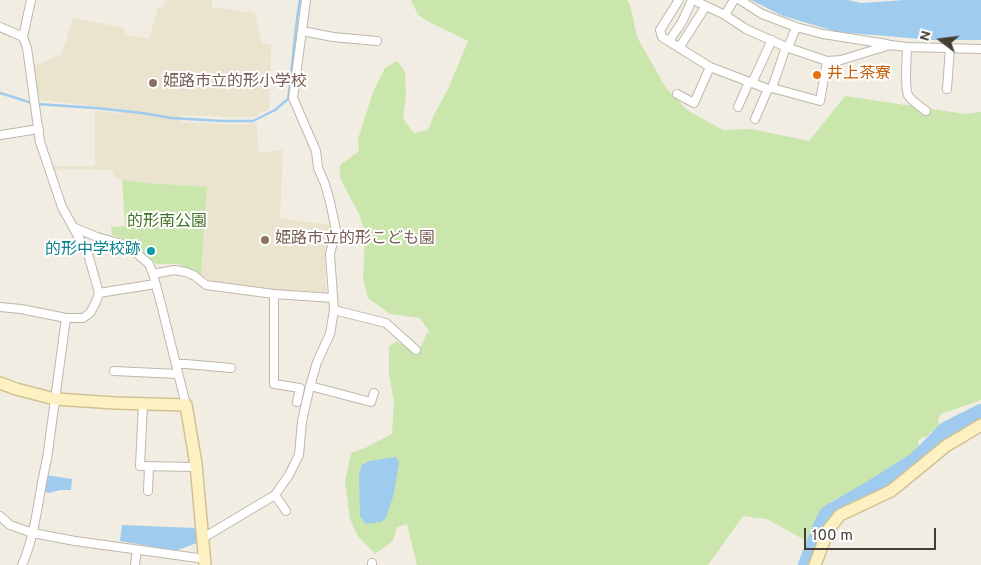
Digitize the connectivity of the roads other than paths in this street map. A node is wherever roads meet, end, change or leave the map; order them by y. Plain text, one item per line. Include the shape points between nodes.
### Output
1 (30, 0) edge
2 (306, 0) edge
3 (679, 0) edge
4 (692, 0) edge
5 (734, 0) edge
6 (740, 0) edge
7 (706, 6) junction
8 (725, 16) junction
9 (0, 27) edge
10 (796, 27) junction
11 (302, 31) junction
12 (23, 37) junction
13 (772, 40) junction
14 (377, 41) dead end
15 (669, 41) junction
16 (890, 44) junction
17 (907, 46) junction
18 (787, 47) junction
19 (679, 48) junction
20 (950, 48) junction
21 (981, 49) edge
22 (827, 61) junction
23 (710, 67) junction
24 (751, 82) junction
25 (770, 88) junction
26 (946, 89) dead end
27 (677, 94) dead end
28 (738, 107) dead end
29 (926, 111) dead end
30 (755, 119) dead end
31 (38, 129) junction
32 (0, 135) edge
33 (73, 227) junction
34 (153, 274) junction
35 (155, 284) junction
36 (99, 293) junction
37 (274, 294) junction
38 (333, 298) junction
39 (0, 307) edge
40 (334, 310) junction
41 (66, 318) junction
42 (416, 350) dead end
43 (176, 364) junction
44 (231, 368) dead end
45 (114, 371) dead end
46 (178, 374) junction
47 (0, 383) edge
48 (310, 386) junction
49 (374, 393) dead end
50 (55, 399) junction
51 (297, 402) dead end
52 (143, 404) junction
53 (186, 405) junction
54 (981, 425) edge
55 (149, 466) junction
56 (196, 467) junction
57 (148, 491) dead end
58 (275, 495) junction
59 (286, 511) dead end
60 (0, 516) edge
61 (33, 534) junction
62 (203, 538) junction
63 (138, 550) junction
64 (205, 562) edge
65 (22, 565) edge
66 (135, 565) edge
67 (815, 565) edge

1 - 12 street
2 - 11 street
3 - 15 street via 660,30
4 - 7 street
4 - 15 street
5 - 8 street
6 - 10 street via 762,14
7 - 8 street
7 - 19 street
8 - 13 street
9 - 12 street
10 - 16 street
10 - 18 street
11 - 14 street
11 - 38 street via 294,98 316,151 336,230 330,254
12 - 31 street
13 - 18 street
13 - 24 street
15 - 19 street
16 - 17 street
16 - 22 street
17 - 20 street
17 - 29 street via 908,94
18 - 22 street
18 - 25 street
19 - 23 street
20 - 21 street
20 - 26 street
22 - 25 street via 820,101
23 - 24 street
23 - 27 street via 694,102
24 - 25 street
24 - 28 street
25 - 30 street
31 - 32 street
31 - 33 street via 62,207
33 - 34 street via 134,251 149,264
33 - 36 street via 88,254
34 - 35 street
34 - 37 street via 174,270 195,276 206,285
35 - 36 street
35 - 43 street
36 - 41 street via 90,313 84,318
37 - 38 street
37 - 51 street via 274,384 300,388
38 - 40 street
39 - 41 street
40 - 42 street via 386,323
40 - 48 street via 330,334
41 - 50 street
43 - 44 street
43 - 46 street
45 - 46 street
46 - 53 street
47 - 50 street
48 - 49 street via 371,402
48 - 58 street via 299,455
50 - 52 street
50 - 61 street
52 - 53 street
52 - 55 street via 140,466
53 - 56 street
54 - 67 street via 946,446 890,491 840,515 828,530
55 - 56 street
55 - 57 street
56 - 62 street
58 - 59 street
58 - 62 street
60 - 61 street via 10,525
61 - 63 street
61 - 65 street
62 - 64 street
63 - 64 street
63 - 66 street

